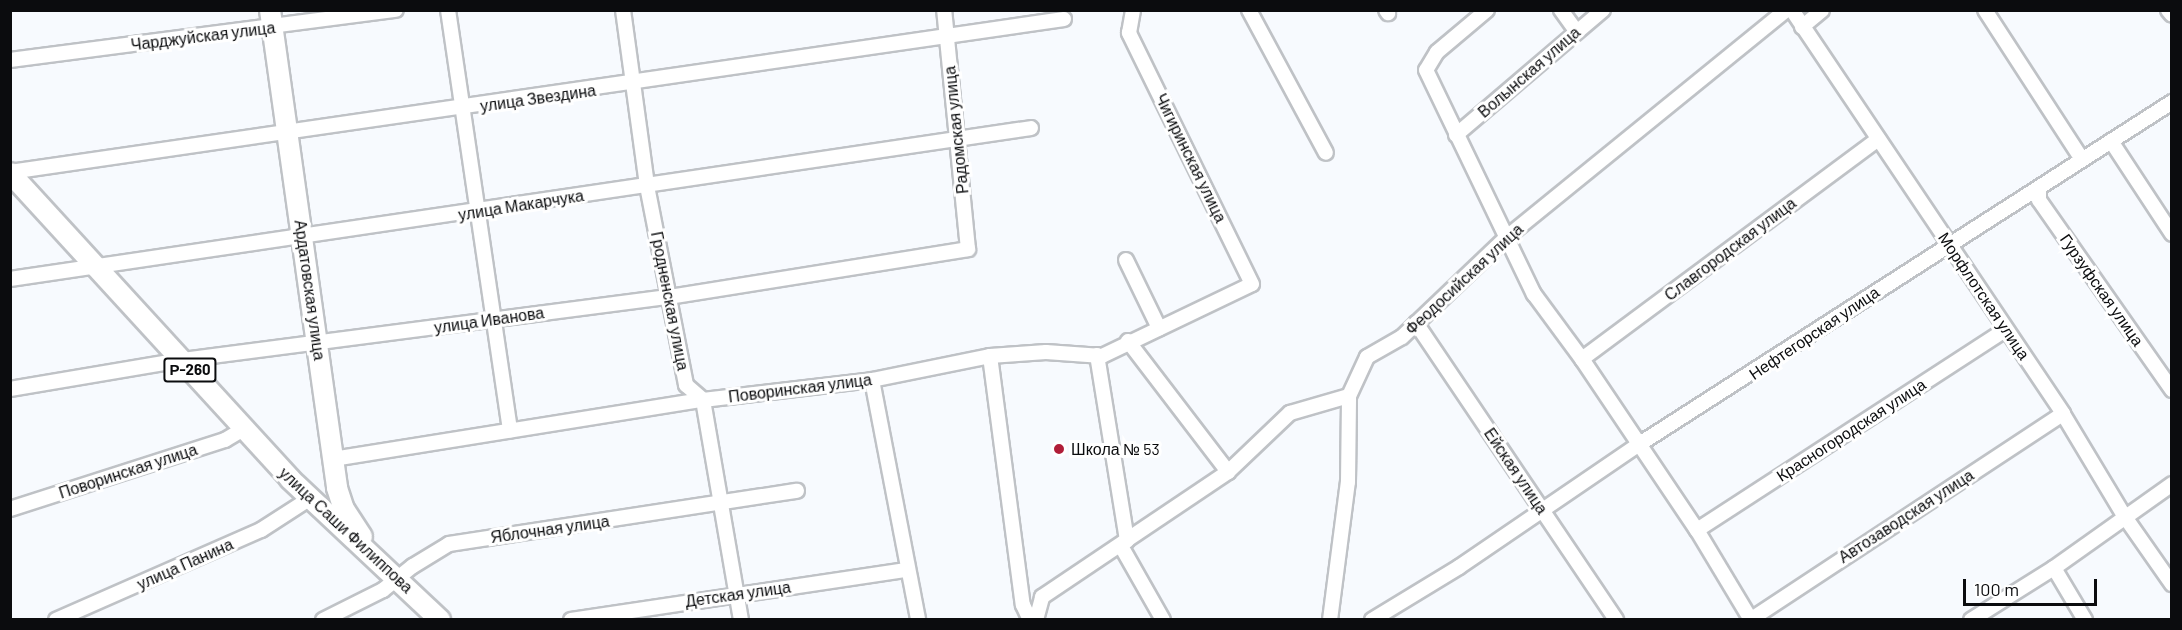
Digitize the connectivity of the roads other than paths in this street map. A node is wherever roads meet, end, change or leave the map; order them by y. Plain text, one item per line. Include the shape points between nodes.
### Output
1 (396, 10) edge
2 (448, 10) edge
3 (623, 10) edge
4 (944, 10) edge
5 (1133, 10) edge
6 (1249, 10) edge
7 (1487, 10) edge
8 (1561, 10) edge
9 (1603, 10) edge
10 (1786, 10) edge
11 (1792, 10) edge
12 (1822, 10) edge
13 (1985, 10) edge
14 (2168, 10) edge
15 (2172, 15) edge
16 (271, 19) edge
17 (1064, 20) dead end
18 (1802, 27) junction
19 (1576, 31) junction
20 (947, 35) junction
21 (10, 60) edge
22 (634, 84) junction
23 (2172, 102) edge
24 (463, 108) junction
25 (1031, 128) dead end
26 (288, 134) junction
27 (1456, 135) junction
28 (1878, 139) junction
29 (958, 140) junction
30 (2111, 141) junction
31 (1326, 153) dead end
32 (2081, 158) junction
33 (10, 173) edge
34 (646, 186) junction
35 (2039, 188) junction
36 (478, 212) junction
37 (2172, 234) edge
38 (1507, 237) junction
39 (303, 239) junction
40 (1949, 243) junction
41 (968, 249) joint
42 (1126, 260) dead end
43 (97, 267) junction
44 (10, 279) edge
45 (1252, 284) joint
46 (669, 297) junction
47 (494, 319) junction
48 (1416, 323) junction
49 (1159, 328) junction
50 (2006, 330) junction
51 (1128, 341) junction
52 (317, 342) junction
53 (1096, 355) junction
54 (990, 356) junction
55 (1582, 359) junction
56 (182, 360) junction
57 (872, 380) junction
58 (10, 388) edge
59 (2172, 390) edge
60 (1349, 396) junction
61 (703, 400) junction
62 (2063, 414) junction
63 (243, 429) junction
64 (510, 430) junction
65 (1638, 445) junction
66 (333, 459) junction
67 (1228, 472) junction
68 (2172, 484) edge
69 (337, 488) junction
70 (797, 491) dead end
71 (311, 501) junction
72 (723, 503) junction
73 (10, 509) edge
74 (1543, 511) junction
75 (2125, 517) junction
76 (1697, 530) junction
77 (1124, 543) junction
78 (377, 559) junction
79 (2054, 568) junction
80 (906, 570) junction
81 (397, 579) junction
82 (2172, 584) edge
83 (738, 594) junction
84 (1986, 615) edge
85 (1751, 619) edge
86 (56, 620) edge
87 (323, 620) edge
88 (440, 620) edge
89 (571, 620) edge
90 (741, 620) edge
91 (918, 620) edge
92 (1030, 620) edge
93 (1036, 620) edge
94 (1163, 620) edge
95 (1330, 620) edge
96 (1372, 620) edge
97 (1616, 620) edge
98 (1971, 620) edge
99 (2085, 620) edge

1 - 16 street, Чарджуйская улица
2 - 24 street
3 - 22 street, Гродненская улица
4 - 20 street, Радомская улица
5 - 45 street, Чигиринская улица via 1129,33
6 - 31 street
7 - 27 street via 1437,52 1426,70
8 - 19 street
9 - 19 street, Волынская улица
10 - 38 street, Феодосийская улица
11 - 18 street, Морфлотская улица
12 - 18 street
13 - 32 street
14 - 15 street
16 - 21 street, Чарджуйская улица
16 - 26 highway, Ардатовская улица / Р-260
17 - 20 street, улица Звездина
18 - 28 street, Морфлотская улица
19 - 27 street, Волынская улица
20 - 22 street, улица Звездина
20 - 29 street, Радомская улица
22 - 24 street, улица Звездина
22 - 34 street, Гродненская улица
23 - 30 street, Нефтегорская улица
24 - 26 street, улица Звездина
24 - 36 street
25 - 29 street, улица Макарчука
26 - 33 street, улица Звездина
26 - 39 highway, Ардатовская улица / Р-260
27 - 38 street
28 - 40 street, Морфлотская улица
28 - 55 street, Славгородская улица
29 - 34 street, улица Макарчука
29 - 41 street, Радомская улица
30 - 32 street, Нефтегорская улица
30 - 37 street
32 - 35 street, Нефтегорская улица
33 - 43 highway, улица Саши Филиппова / Р-260
34 - 36 street, улица Макарчука
34 - 46 street, Гродненская улица
35 - 40 street, Нефтегорская улица
35 - 59 street, Гурзуфская улица via 2039,200
36 - 39 street, улица Макарчука
36 - 47 street
38 - 48 street, Феодосийская улица
38 - 55 street via 1534,294
39 - 43 street, улица Макарчука
39 - 52 highway, Ардатовская улица / Р-260
40 - 50 street, Морфлотская улица
40 - 65 street, Нефтегорская улица via 1752,375
41 - 46 street, улица Иванова
42 - 49 street
43 - 44 street, улица Макарчука
43 - 56 highway, улица Саши Филиппова / Р-260
45 - 49 street, Поворинская улица
46 - 47 street, улица Иванова
46 - 61 street, Гродненская улица via 686,385
47 - 52 street, улица Иванова
47 - 64 street
48 - 60 street, Феодосийская улица via 1402,337 1367,357
48 - 74 street, Ейская улица
49 - 51 street, Поворинская улица
50 - 62 street, Морфлотская улица
50 - 76 street, Красногородская улица
51 - 53 street, Поворинская улица
51 - 67 street
52 - 56 street, улица Иванова
52 - 66 highway, Ардатовская улица / Р-260
53 - 54 street, Поворинская улица via 1046,352
53 - 77 street
54 - 57 street, Поворинская улица
54 - 92 street via 1023,605
55 - 65 street
56 - 58 street, улица Иванова
56 - 63 highway, улица Саши Филиппова / Р-260
57 - 61 street, Поворинская улица
57 - 80 street
60 - 67 street via 1290,413
60 - 95 street via 1348,482
61 - 64 street, Поворинская улица
61 - 72 street, Гродненская улица
62 - 75 street, Морфлотская улица
62 - 85 street, Автозаводская улица
63 - 71 highway, улица Саши Филиппова / Р-260
63 - 73 street, Поворинская улица via 225,440
64 - 66 street, Поворинская улица
65 - 74 street, Нефтегорская улица
65 - 76 street
66 - 69 highway, Ардатовская улица / Р-260
67 - 77 street
68 - 75 street
69 - 71 highway via 325,502
69 - 78 highway, Ардатовская улица / Р-260 via 344,510
70 - 72 street, Яблочная улица
71 - 78 highway, улица Саши Филиппова / Р-260
71 - 86 street, улица Панина via 261,530
72 - 81 street, Яблочная улица via 449,544
72 - 83 street, Гродненская улица
74 - 96 street, Нефтегорская улица
74 - 97 street, Ейская улица
75 - 79 street
75 - 82 street, Морфлотская улица
76 - 85 street
77 - 93 street via 1042,597
77 - 94 street
78 - 81 highway, улица Саши Филиппова / Р-260
79 - 84 street
79 - 99 street
80 - 83 street, Детская улица
80 - 91 street
81 - 87 street, Яблочная улица
81 - 88 highway, улица Саши Филиппова / Р-260
83 - 89 street, Детская улица
83 - 90 street, Гродненская улица
84 - 98 street

